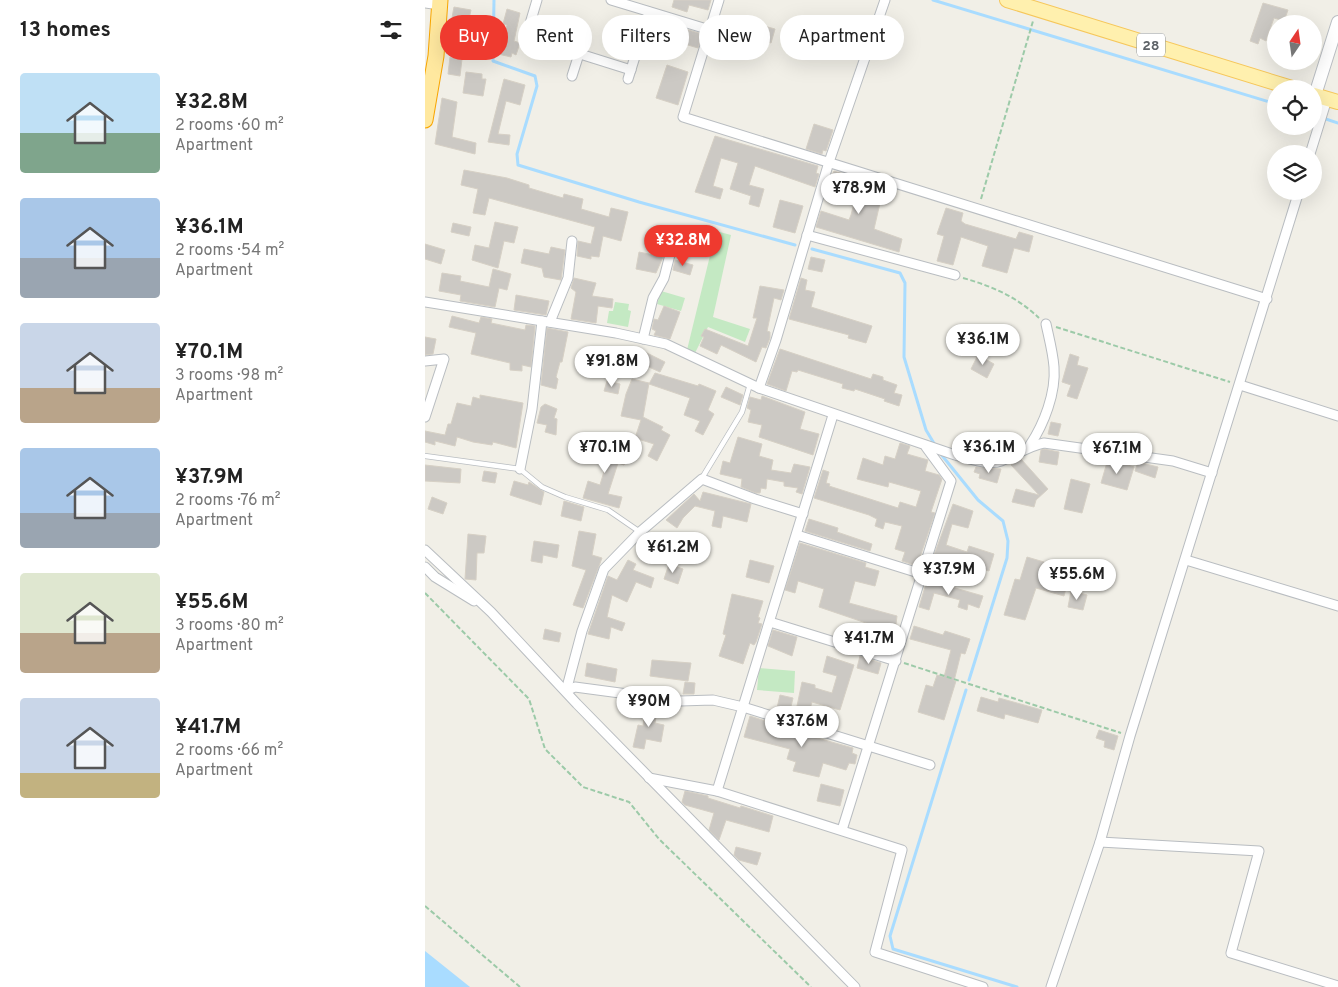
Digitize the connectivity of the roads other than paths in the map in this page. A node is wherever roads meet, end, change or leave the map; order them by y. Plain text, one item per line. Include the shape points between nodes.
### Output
1 (537, 0) edge
2 (611, 0) edge
3 (719, 0) edge
4 (885, 0) edge
5 (1007, 0) edge
6 (628, 2) edge
7 (435, 3) edge
8 (649, 12) junction
9 (533, 15) edge
10 (714, 15) edge
11 (1338, 22) edge
12 (699, 27) edge
13 (592, 58) edge
14 (577, 60) edge
15 (701, 60) edge
16 (631, 70) junction
17 (572, 76) dead end
18 (628, 79) dead end
19 (1267, 80) edge
20 (1323, 98) edge
21 (425, 120) edge
22 (1312, 145) edge
23 (829, 162) junction
24 (1296, 200) edge
25 (807, 235) junction
26 (674, 239) dead end
27 (572, 241) dead end
28 (955, 275) road end
29 (1267, 299) junction
30 (425, 302) edge
31 (546, 322) junction
32 (1046, 324) road end
33 (643, 339) junction
34 (425, 362) edge
35 (750, 384) junction
36 (1240, 385) junction
37 (759, 388) junction
38 (833, 415) junction
39 (1338, 416) edge
40 (425, 417) edge
41 (1030, 446) junction
42 (926, 447) junction
43 (425, 456) edge
44 (521, 469) junction
45 (1212, 473) junction
46 (701, 479) junction
47 (803, 514) junction
48 (640, 532) junction
49 (797, 535) junction
50 (425, 550) edge
51 (1185, 560) junction
52 (425, 567) edge
53 (922, 574) junction
54 (1338, 606) edge
55 (491, 612) junction
56 (770, 622) junction
57 (896, 661) junction
58 (566, 691) junction
59 (743, 707) junction
60 (869, 746) junction
61 (930, 765) dead end
62 (649, 778) junction
63 (717, 791) junction
64 (842, 830) junction
65 (1100, 842) junction
66 (1338, 986) edge
67 (855, 987) edge
68 (983, 987) edge
69 (1051, 987) edge

1 - 9 street
2 - 6 street
3 - 10 street
4 - 23 street
5 - 19 main road, 28
6 - 8 street
7 - 21 highway via 436,56
8 - 12 street
8 - 16 street
11 - 20 main road
13 - 16 street
14 - 17 street
15 - 23 street via 683,117
16 - 18 street
20 - 22 street
23 - 25 street
23 - 29 street
24 - 29 street
25 - 28 street
25 - 37 street
26 - 33 street via 664,278 653,298
27 - 31 street via 567,278
29 - 36 street
30 - 31 street
31 - 33 street
31 - 44 street
32 - 41 street via 1055,369 1053,387
33 - 35 street via 665,344
34 - 40 street via 444,359
35 - 37 street
35 - 46 lane via 742,412
36 - 39 street
36 - 45 street
37 - 38 street
38 - 42 street
38 - 47 street
41 - 42 street via 1000,462
41 - 45 street via 1044,442 1101,452 1129,453 1173,461
42 - 53 street via 951,481
43 - 44 lane
44 - 48 lane via 543,487 608,510
45 - 51 street
46 - 47 street
46 - 48 street
47 - 49 street
48 - 58 street via 603,569
49 - 53 street
49 - 56 street
50 - 55 street
51 - 54 street
51 - 65 street
52 - 55 street via 435,577
53 - 57 street
55 - 58 street
56 - 57 street
56 - 59 street
57 - 60 street
58 - 59 street via 575,687 680,701 713,700
58 - 62 street
59 - 60 street
59 - 63 street
60 - 61 street
60 - 64 street
62 - 63 street
62 - 67 street
63 - 64 street
64 - 68 street via 901,850 875,952
65 - 66 street via 1259,851 1231,953
65 - 69 street

